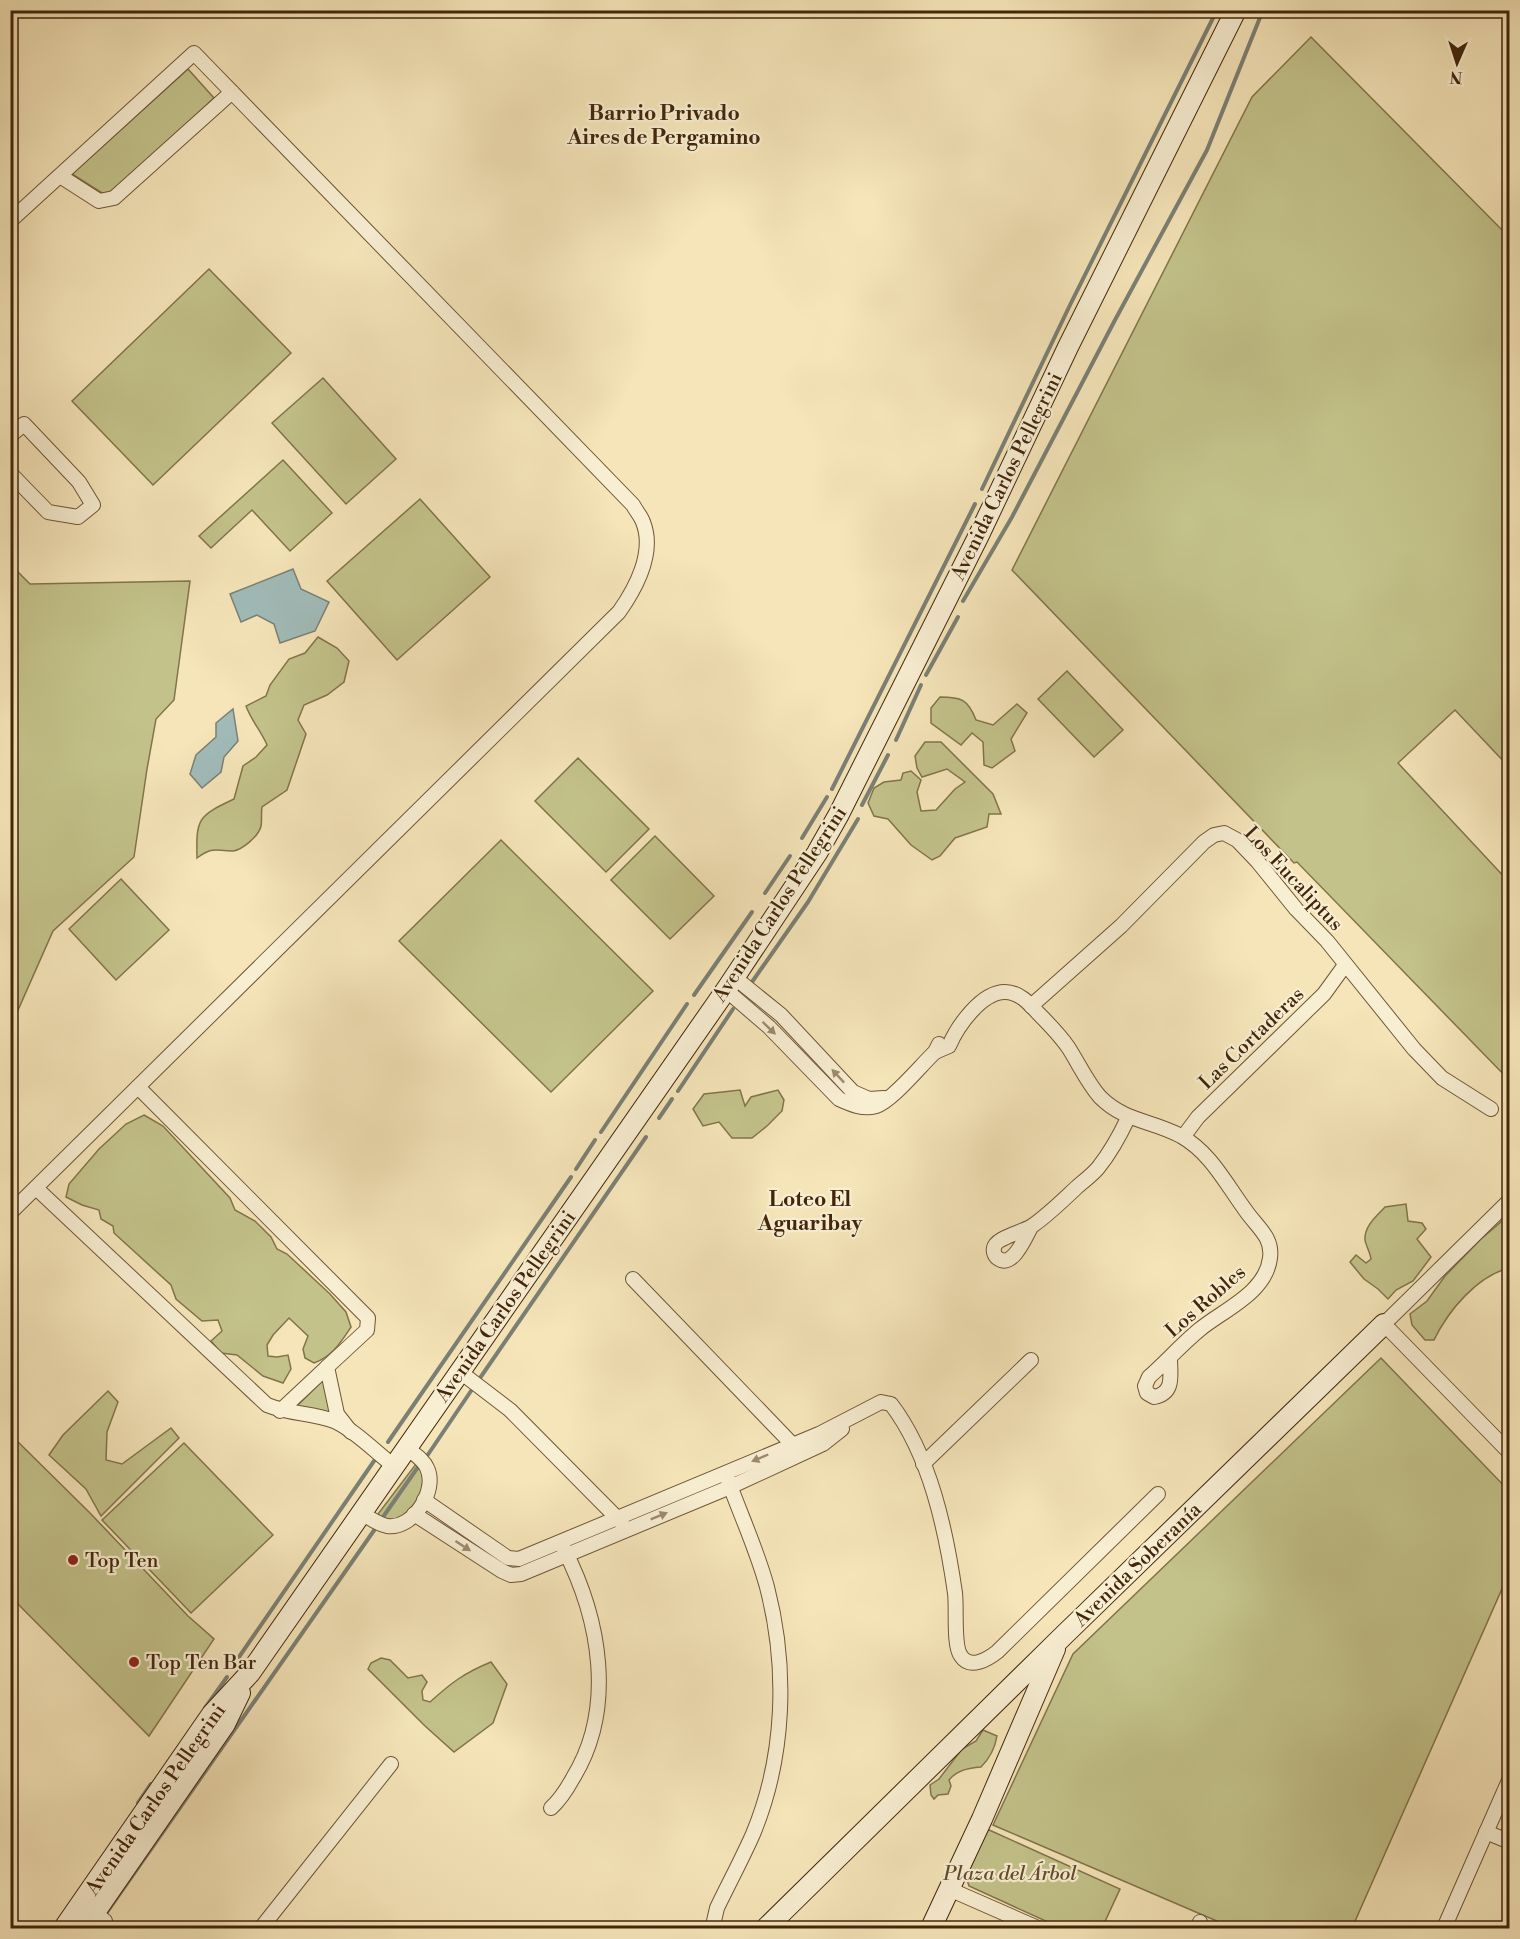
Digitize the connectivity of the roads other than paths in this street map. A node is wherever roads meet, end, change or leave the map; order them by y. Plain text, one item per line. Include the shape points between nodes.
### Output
1 (1236, 10) edge
2 (232, 92) junction
3 (60, 176) junction
4 (10, 221) edge
5 (10, 436) edge
6 (10, 473) edge
7 (1345, 965) junction
8 (730, 983) junction
9 (1031, 1006) junction
10 (138, 1087) junction
11 (1491, 1109) dead end
12 (1128, 1118) junction
13 (1183, 1137) junction
14 (36, 1188) junction
15 (1509, 1200) edge
16 (10, 1213) edge
17 (1031, 1227) dead end
18 (633, 1279) dead end
19 (1384, 1324) junction
20 (1170, 1358) dead end
21 (1031, 1360) dead end
22 (327, 1367) junction
23 (459, 1371) junction
24 (870, 1408) junction
25 (280, 1411) junction
26 (351, 1432) junction
27 (792, 1444) junction
28 (407, 1448) junction
29 (1509, 1453) edge
30 (923, 1464) junction
31 (394, 1466) junction
32 (725, 1473) junction
33 (730, 1487) junction
34 (1158, 1494) dead end
35 (424, 1500) junction
36 (362, 1513) junction
37 (414, 1514) junction
38 (615, 1518) junction
39 (628, 1529) junction
40 (560, 1542) junction
41 (567, 1555) junction
42 (1060, 1639) junction
43 (391, 1764) dead end
44 (1509, 1778) edge
45 (551, 1808) dead end
46 (1486, 1832) junction
47 (1509, 1842) edge
48 (949, 1889) junction
49 (94, 1914) edge
50 (714, 1921) dead end
51 (64, 1929) edge
52 (84, 1929) edge
53 (261, 1929) edge
54 (765, 1929) edge
55 (931, 1929) edge
56 (1038, 1929) edge
57 (1444, 1929) edge

1 - 8 main road, Avenida Carlos Pellegrini via 839,814
2 - 3 street via 114,198 99,201
2 - 3 street via 194,53
2 - 10 street via 633,506 643,522 645,551 633,591 619,612
3 - 4 street
5 - 6 street via 24,424 79,482 93,505 78,517 48,512
7 - 9 street, Los Eucaliptus via 1258,862 1237,840 1224,833 1204,842 1121,926
7 - 11 street, Los Eucaliptus via 1442,1078
7 - 13 street, Las Cortaderas via 1324,994 1198,1117
8 - 9 street via 839,1099 855,1106 875,1107 889,1098 985,997 1006,992 1018,995
8 - 23 main road, Avenida Carlos Pellegrini
9 - 12 street via 1059,1034 1099,1095
10 - 14 street
10 - 22 street via 368,1318 368,1330
12 - 13 street
12 - 17 street via 1097,1169
13 - 20 street, Los Robles via 1225,1179 1271,1245 1266,1273 1254,1288
14 - 16 street
14 - 25 street via 267,1405
15 - 19 street, Avenida Soberanía
18 - 27 street
19 - 29 street
19 - 42 main road, Avenida Soberanía
21 - 30 street
22 - 25 street
22 - 26 street via 337,1414
23 - 28 main road, Avenida Carlos Pellegrini
23 - 38 street via 510,1410
24 - 27 street
24 - 30 street via 881,1402 891,1404 905,1423
24 - 33 street via 823,1444
25 - 26 street via 335,1422
26 - 31 street
27 -> 32 street
28 - 31 main road, Avenida Carlos Pellegrini
28 - 35 street via 428,1470 430,1478
30 - 34 street via 950,1558 957,1648 961,1658 970,1663 988,1659 997,1652
31 - 36 main road, Avenida Carlos Pellegrini
32 - 33 street
32 - 38 street
39 -> 33 street
33 - 50 street via 755,1550 775,1620 780,1704 767,1789 753,1833
35 - 37 street
35 - 40 street via 508,1558 519,1559
36 - 37 street via 389,1526 405,1522
36 - 49 main road, Avenida Carlos Pellegrini via 250,1673 225,1724
37 -> 41 street via 511,1575
38 - 39 street
38 - 40 street
39 - 41 street
40 - 41 street
41 - 45 street via 588,1607 597,1646 599,1690 596,1722 582,1763 561,1799
42 - 48 main road
42 - 54 main road, Avenida Soberanía
43 - 53 street
44 - 46 street
46 - 47 street
46 - 57 street
48 - 55 main road
48 - 56 street
49 - 51 main road, Avenida Carlos Pellegrini
49 - 52 main road, Avenida Carlos Pellegrini

